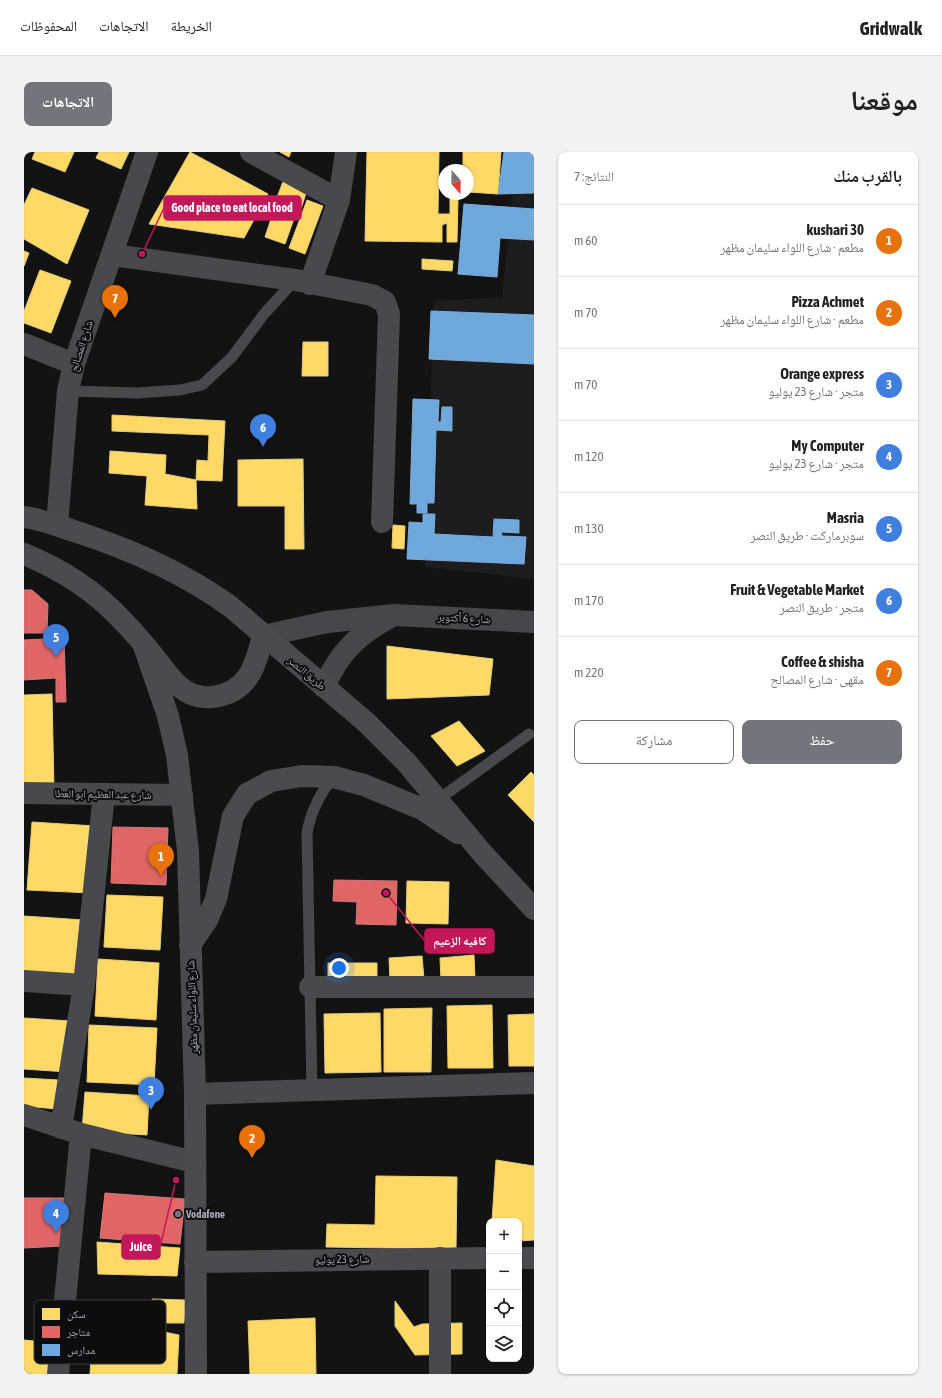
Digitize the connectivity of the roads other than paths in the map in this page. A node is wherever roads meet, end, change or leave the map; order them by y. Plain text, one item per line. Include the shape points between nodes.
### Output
1 (147, 152) edge
2 (251, 152) edge
3 (346, 152) edge
4 (339, 200) junction
5 (113, 255) junction
6 (303, 282) junction
7 (24, 344) edge
8 (74, 364) junction
9 (68, 391) junction
10 (24, 517) edge
11 (382, 522) dead end
12 (57, 525) junction
13 (24, 554) edge
14 (394, 615) junction
15 (534, 622) edge
16 (262, 636) junction
17 (144, 646) junction
18 (324, 687) junction
19 (528, 734) dead end
20 (334, 777) junction
21 (24, 793) edge
22 (104, 794) junction
23 (182, 795) junction
24 (439, 799) junction
25 (483, 854) junction
26 (534, 909) edge
27 (190, 945) junction
28 (24, 980) edge
29 (84, 985) junction
30 (310, 987) junction
31 (534, 987) edge
32 (534, 1083) edge
33 (312, 1090) junction
34 (195, 1094) junction
35 (24, 1115) edge
36 (71, 1131) junction
37 (194, 1162) junction
38 (440, 1258) junction
39 (486, 1258) edge
40 (522, 1258) edge
41 (534, 1258) edge
42 (195, 1262) junction
43 (62, 1300) edge
44 (59, 1364) edge
45 (58, 1374) edge
46 (196, 1374) edge
47 (440, 1374) edge

1 - 5 street, شارع المصالح
2 - 4 street
3 - 4 street
4 - 6 street
5 - 6 street
5 - 8 street, شارع المصالح
6 - 9 lane via 264,314 232,358 202,385 180,390 137,393
6 - 11 street via 372,295 385,302 387,308 389,322
7 - 8 street
8 - 9 street, شارع المصالح
9 - 12 street, شارع المصالح
10 - 12 main road, طريق النصر
12 - 16 main road, طريق النصر via 117,545 186,578 212,593
13 - 17 main road via 70,577 97,597 122,620
14 - 15 street, شارع 6 أكتوبر
14 - 16 street, شارع 6 أكتوبر via 328,622
14 - 18 street via 370,628 355,641 331,671
16 - 17 main road via 255,664 245,683 226,695 205,698 185,691
16 - 18 main road, طريق النصر
17 - 23 main road, شارع اللواء سليمان مظهر via 168,716 177,755
18 - 24 main road, طريق النصر via 397,752
19 - 24 lane
20 - 25 main road via 364,785 422,809 450,826
20 - 27 main road via 302,776 272,781 247,794 232,816 216,899 208,920
20 - 30 lane via 318,797 306,833
21 - 22 street, شارع عبد العظيم ابو العطا
22 - 23 street, شارع عبد العظيم ابو العطا
22 - 29 street
23 - 27 main road, شارع اللواء سليمان مظهر via 188,851
24 - 25 main road, طريق النصر
25 - 26 main road, طريق النصر
27 - 34 main road, شارع اللواء سليمان مظهر
28 - 29 street
29 - 36 street
30 - 31 street
30 - 33 lane
32 - 33 street
33 - 34 street
34 - 37 main road, شارع اللواء سليمان مظهر
35 - 36 street
36 - 37 street
36 - 43 street
37 - 42 main road, شارع اللواء سليمان مظهر
38 - 39 main road, شارع 23 يوليو
38 - 42 main road, شارع 23 يوليو
38 - 47 street
40 - 41 main road
42 - 46 main road, شارع اللواء سليمان مظهر
44 - 45 street

